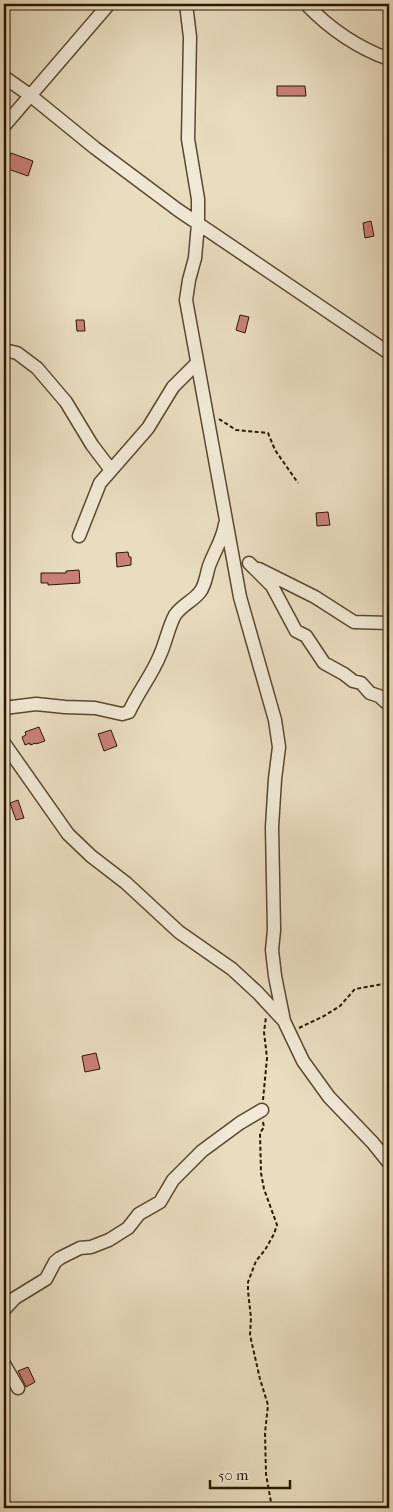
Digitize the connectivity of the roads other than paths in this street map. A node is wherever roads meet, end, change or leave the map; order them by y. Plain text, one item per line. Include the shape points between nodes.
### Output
1 (110, 4) edge
2 (186, 4) edge
3 (306, 4) edge
4 (389, 59) edge
5 (4, 77) edge
6 (31, 96) junction
7 (4, 126) edge
8 (198, 224) junction
9 (4, 350) edge
10 (389, 353) edge
11 (197, 363) junction
12 (111, 470) junction
13 (226, 521) junction
14 (79, 536) dead end
15 (231, 550) junction
16 (215, 551) junction
17 (249, 563) junction
18 (389, 623) edge
19 (389, 705) edge
20 (4, 708) edge
21 (4, 743) edge
22 (284, 1020) junction
23 (262, 1110) road end
24 (389, 1163) edge
25 (4, 1310) edge
26 (4, 1364) edge
27 (18, 1388) dead end

1 - 6 street
2 - 8 street via 190,37 188,139 198,199
3 - 4 street via 321,20 351,40
5 - 6 street
6 - 7 street
6 - 8 street
8 - 10 street
8 - 11 street via 186,300
9 - 12 street via 17,353 37,368 66,402
11 - 12 street via 173,387 148,428
11 - 13 street
12 - 14 street via 100,483
13 - 15 street
13 - 16 street
15 - 16 street
15 - 17 street
15 - 22 street via 240,598 275,720 279,747 272,827 272,950
16 - 20 street via 205,584 176,614 161,654 129,712 122,714 95,708 36,704
17 - 18 street via 315,597 354,622
17 - 19 street via 272,586 296,631 306,636 324,663 361,683
21 - 22 street via 68,834 179,932 232,969
22 - 24 street via 303,1061 329,1097
23 - 25 street via 202,1151 173,1180 160,1202 139,1214 128,1228 109,1240 60,1258 46,1279 15,1298
26 - 27 street

